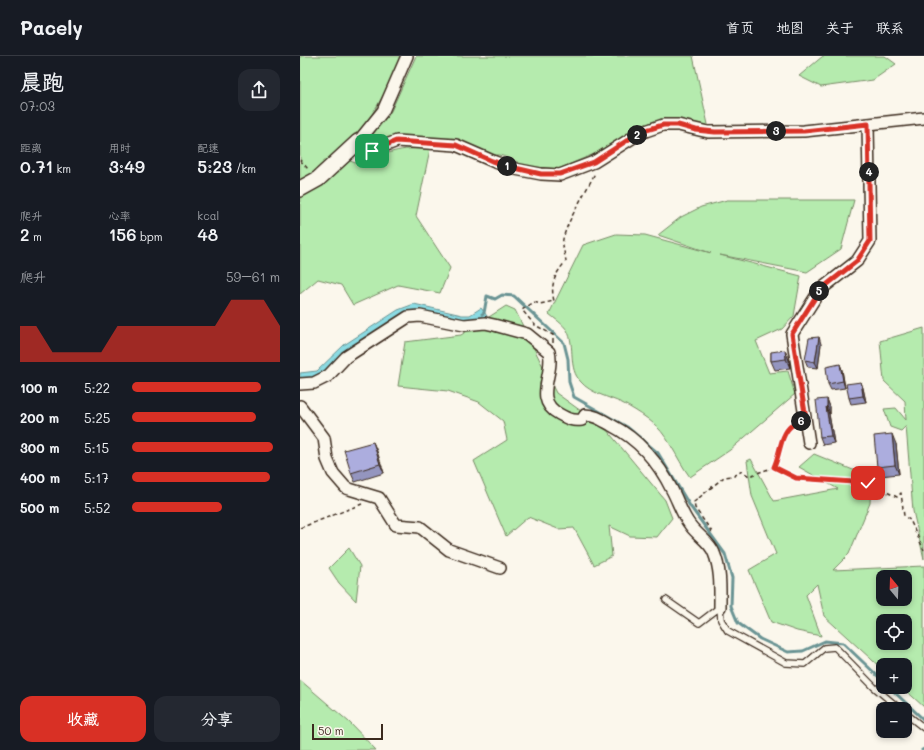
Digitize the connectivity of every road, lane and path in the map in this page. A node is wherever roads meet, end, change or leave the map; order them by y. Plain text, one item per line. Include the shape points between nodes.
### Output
1 (407, 56) edge
2 (924, 118) edge
3 (868, 124) junction
4 (358, 142) junction
5 (603, 157) junction
6 (300, 189) edge
7 (553, 335) dead end
8 (300, 384) edge
9 (300, 406) edge
10 (806, 419) junction
11 (809, 443) dead end
12 (774, 467) junction
13 (379, 498) junction
14 (300, 528) edge
15 (712, 531) dead end
16 (924, 550) edge
17 (500, 568) dead end
18 (666, 600) dead end
19 (720, 607) junction
20 (892, 702) edge
21 (912, 719) edge
22 (924, 728) edge

1 - 4 street via 383,111
2 - 3 street
3 - 5 street via 804,131 715,132 678,125 663,125 640,132
3 - 10 street via 870,241 857,261 820,290 792,334
4 - 5 street via 369,151 396,141 456,145 498,163 548,174 569,172
4 - 6 street via 318,179
5 - 7 path via 570,219 563,240 566,261 554,277 552,287 554,301 540,304 534,302 522,310 535,325
8 - 19 street via 314,383 328,376 346,357 408,317 420,316 464,325 485,323 527,334 549,352 551,366 544,394 555,412 572,421 582,420 585,415 592,415 618,428 643,449 659,468 689,524 713,551 720,579
9 - 13 street via 324,438 327,459 333,473 346,488
10 - 11 street
10 - 12 path via 790,427 781,441 779,457
12 - 15 path via 749,476 742,471 734,476 724,477 694,502 695,508
12 - 16 path via 796,478 868,483 897,497 901,493 904,516 910,520
13 - 14 path
13 - 17 street via 396,525 420,527 449,550
18 - 19 lane via 698,623
19 - 20 lane via 721,620 728,630 786,663 805,664 824,648 835,647
21 - 22 lane

